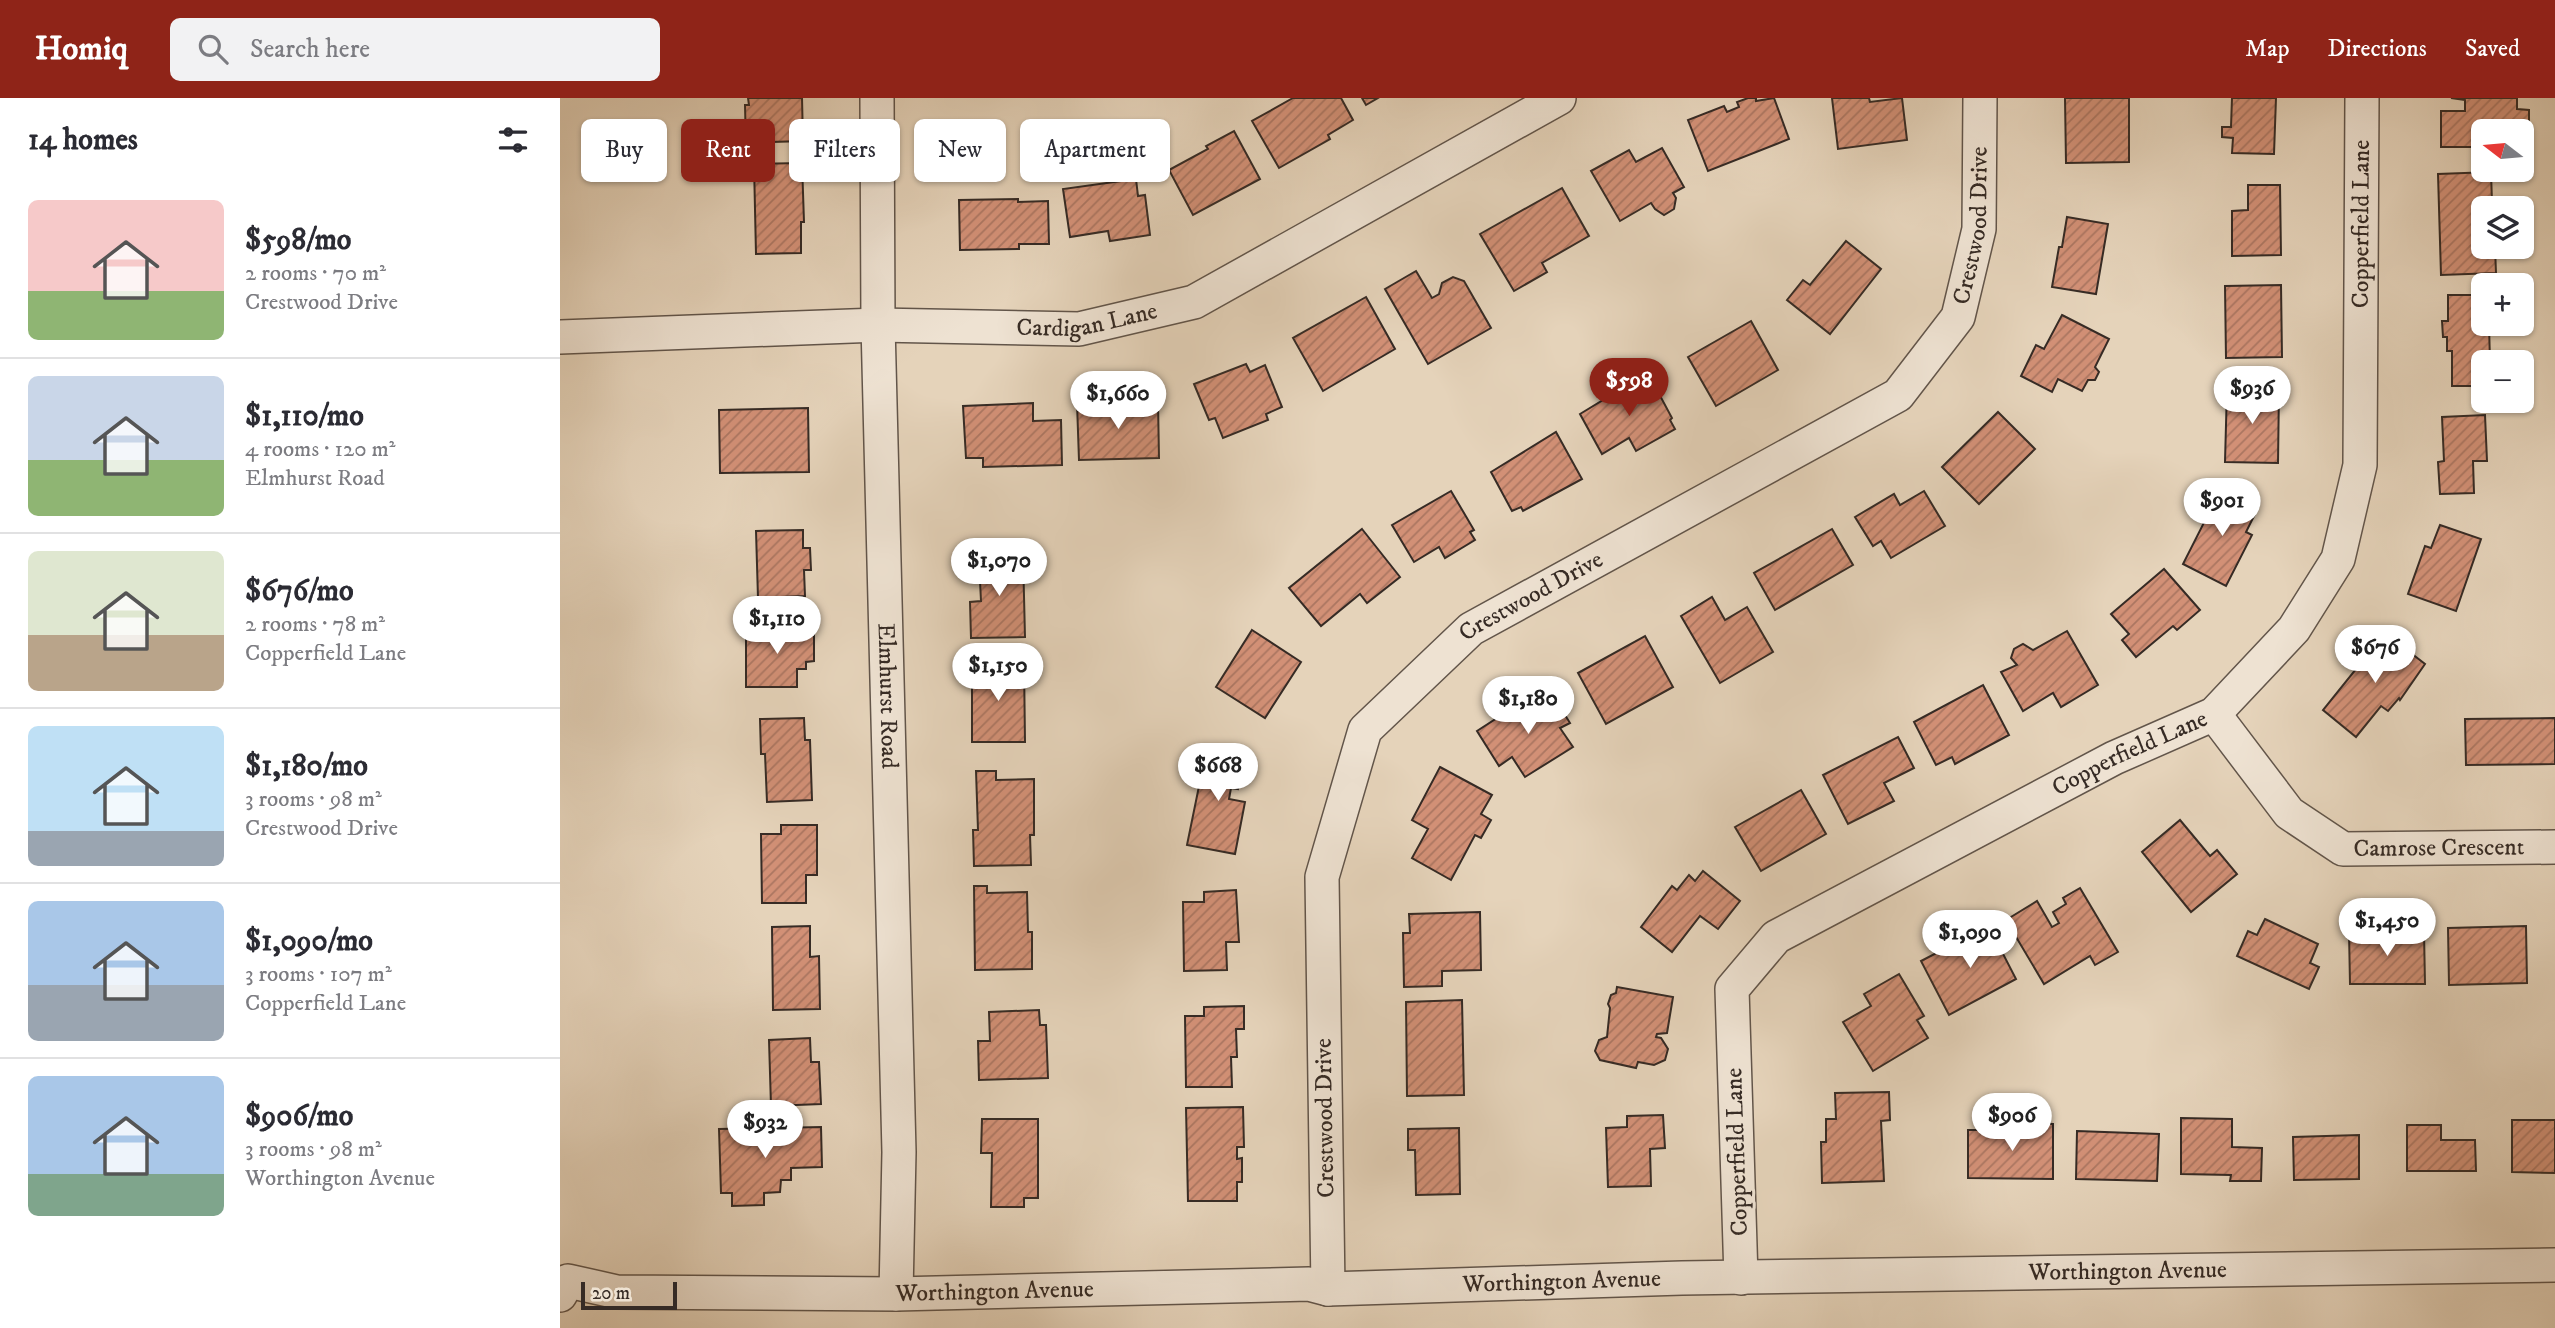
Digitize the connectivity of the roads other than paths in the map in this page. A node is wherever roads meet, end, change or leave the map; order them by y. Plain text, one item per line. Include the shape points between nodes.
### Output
1 (877, 98) edge
2 (1559, 98) edge
3 (1980, 98) edge
4 (2362, 98) edge
5 (878, 325) junction
6 (560, 337) edge
7 (2214, 714) junction
8 (2555, 847) edge
9 (2555, 1265) edge
10 (1741, 1278) junction
11 (564, 1288) edge
12 (1328, 1289) junction
13 (896, 1294) junction

1 - 5 street, Elmhurst Road
2 - 5 street, Cardigan Lane via 1194,302 1079,328
3 - 12 street, Crestwood Drive via 1979,229 1958,317 1898,395 1471,629 1365,730 1322,877
4 - 7 street, Copperfield Lane via 2360,465 2337,558 2294,629
5 - 6 street, Cardigan Lane
5 - 13 street, Elmhurst Road via 899,1152
7 - 8 street, Camrose Crescent via 2289,813 2343,849
7 - 10 street, Copperfield Lane via 2102,764 1776,937 1767,947 1732,989
9 - 10 street, Worthington Avenue
10 - 12 street, Worthington Avenue
11 - 13 street, Worthington Avenue
12 - 13 street, Worthington Avenue via 1309,1284

